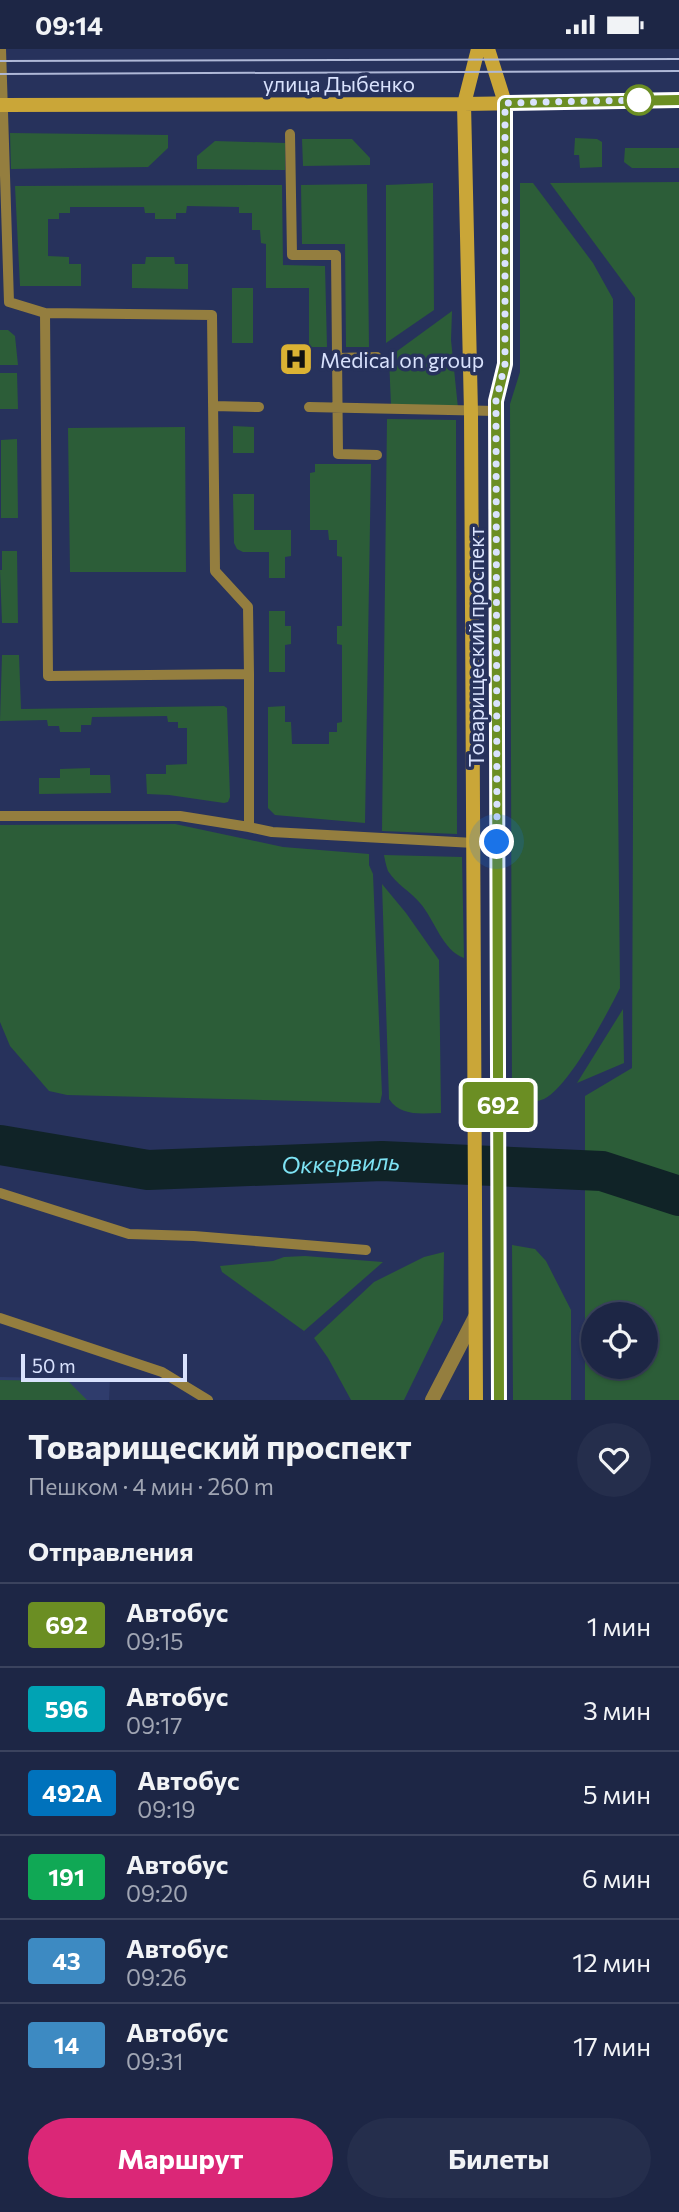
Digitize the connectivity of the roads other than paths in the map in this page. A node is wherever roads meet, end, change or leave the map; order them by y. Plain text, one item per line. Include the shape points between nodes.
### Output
1 (1, 49) edge
2 (478, 49) edge
3 (488, 49) edge
4 (679, 100) edge
5 (505, 103) junction
6 (464, 104) junction
7 (1, 105) edge
8 (290, 134) dead end
9 (4, 276) edge
10 (45, 313) junction
11 (377, 357) dead end
12 (337, 358) junction
13 (213, 406) junction
14 (260, 407) dead end
15 (309, 407) dead end
16 (338, 408) junction
17 (496, 411) junction
18 (471, 412) junction
19 (377, 455) dead end
20 (249, 674) junction
21 (0, 816) edge
22 (249, 827) junction
23 (497, 842) junction
24 (474, 843) junction
25 (0, 1193) edge
26 (366, 1250) dead end
27 (475, 1317) junction
28 (0, 1318) edge
29 (208, 1400) edge
30 (432, 1400) edge
31 (476, 1400) edge
32 (499, 1400) edge

1 - 7 lane
2 - 6 street, Товарищеский проспект
3 - 5 street, Товарищеский проспект
4 - 5 street, улица Дыбенко
5 - 6 street, улица Дыбенко
5 - 17 street, Товарищеский проспект via 505,364
6 - 7 street, улица Дыбенко
6 - 18 street, Товарищеский проспект
7 - 9 lane
8 - 12 lane via 292,255 336,255
9 - 10 lane via 9,302
10 - 13 lane via 212,315
10 - 20 lane via 48,676
11 - 12 lane
12 - 16 lane
13 - 14 lane
13 - 20 lane via 215,571 248,607
15 - 16 lane
16 - 18 lane
16 - 19 lane via 338,454
17 - 18 lane
17 - 23 street, Товарищеский проспект
18 - 24 street, Товарищеский проспект
20 - 22 lane
21 - 22 lane via 180,816
22 - 24 lane
23 - 24 lane
23 - 32 street, Товарищеский проспект
24 - 27 street, Товарищеский проспект
25 - 26 lane via 129,1234
27 - 30 street
27 - 31 street
28 - 29 lane via 162,1373

